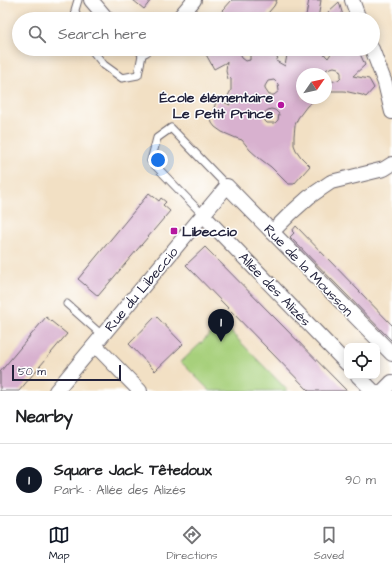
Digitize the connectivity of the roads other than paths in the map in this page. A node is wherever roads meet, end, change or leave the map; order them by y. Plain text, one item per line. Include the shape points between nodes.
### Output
1 (78, 0) edge
2 (91, 0) edge
3 (194, 0) edge
4 (352, 0) edge
5 (75, 12) edge
6 (102, 12) edge
7 (184, 12) edge
8 (356, 12) edge
9 (97, 56) edge
10 (142, 56) edge
11 (375, 56) edge
12 (392, 112) edge
13 (392, 164) edge
14 (227, 186) junction
15 (203, 215) junction
16 (272, 232) junction
17 (67, 304) dead end
18 (99, 340) junction
19 (392, 354) edge
20 (344, 361) edge
21 (361, 379) edge
22 (392, 382) edge
23 (59, 390) edge
24 (140, 391) edge
25 (373, 391) edge
26 (383, 391) edge

1 - 5 lane
2 - 6 street
3 - 7 street
4 - 8 street
9 - 10 lane via 122,78 138,75
11 - 12 street
13 - 16 street via 384,169 331,182 309,197
14 - 15 street, Rue du Libeccio
14 - 15 lane via 171,128 157,138 151,161
14 - 16 street, Rue de la Mousson
15 - 18 street, Rue du Libeccio
15 - 20 street, Allée des Alizés
16 - 19 street, Rue de la Mousson
17 - 18 lane
18 - 23 street, Rue du Libeccio
18 - 24 street
21 - 25 street
22 - 26 street

